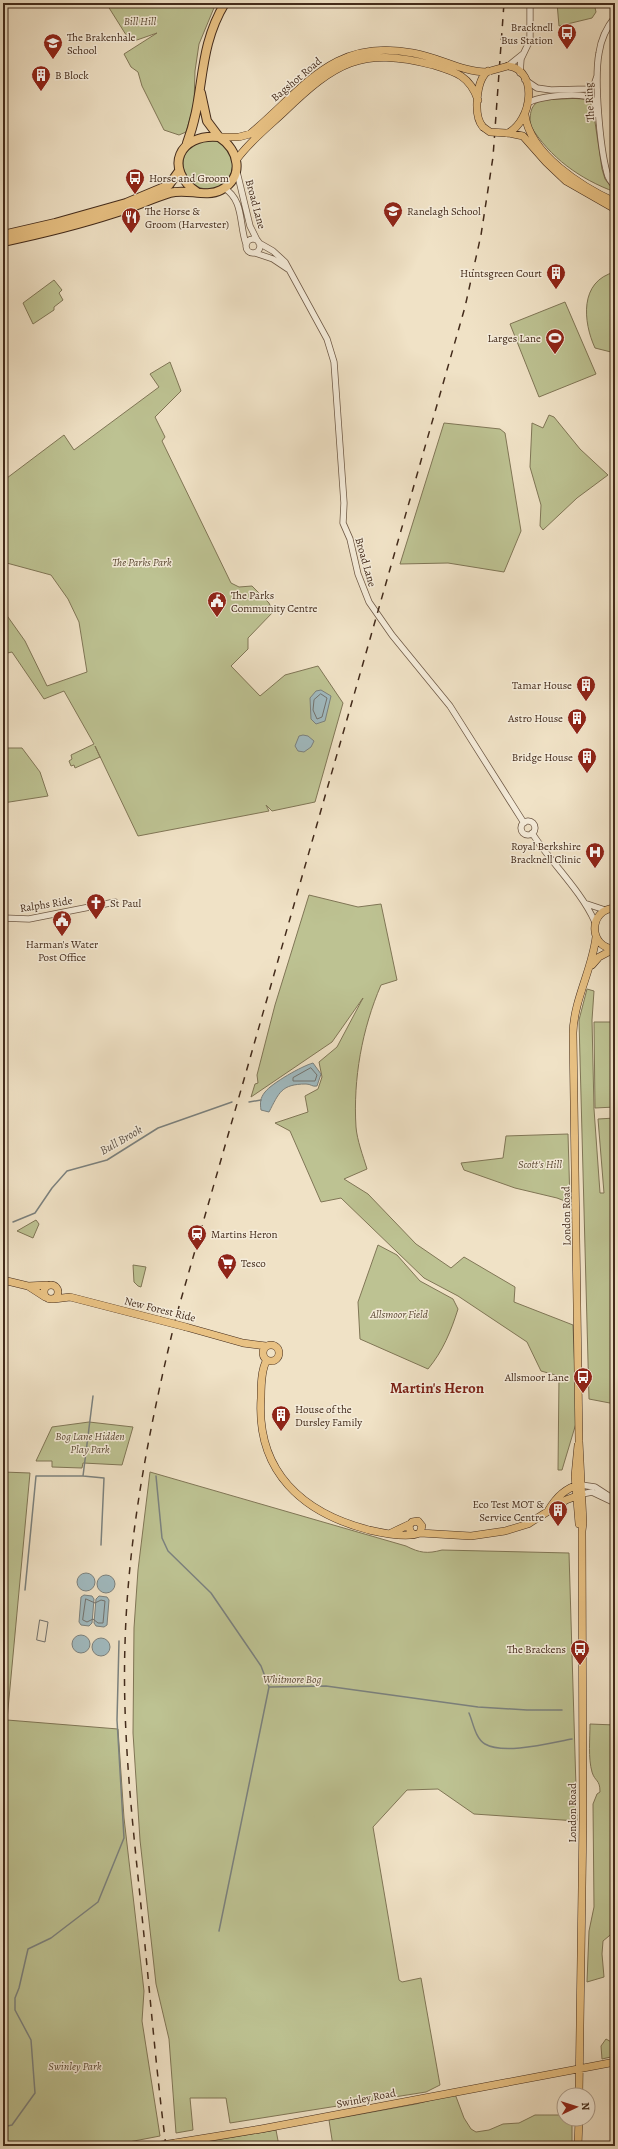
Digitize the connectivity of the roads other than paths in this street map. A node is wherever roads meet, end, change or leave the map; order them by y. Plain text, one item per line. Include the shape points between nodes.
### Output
1 (225, 3) edge
2 (530, 3) edge
3 (615, 17) edge
4 (523, 54) junction
5 (508, 66) junction
6 (489, 71) junction
7 (520, 73) junction
8 (598, 75) junction
9 (524, 80) junction
10 (200, 90) junction
11 (478, 100) junction
12 (528, 103) junction
13 (525, 114) junction
14 (600, 124) junction
15 (507, 133) junction
16 (219, 137) junction
17 (187, 144) junction
18 (237, 159) junction
19 (179, 171) junction
20 (237, 172) junction
21 (615, 186) edge
22 (224, 188) junction
23 (197, 192) junction
24 (615, 202) edge
25 (615, 209) edge
26 (3, 234) edge
27 (258, 241) junction
28 (3, 242) edge
29 (246, 244) junction
30 (255, 253) junction
31 (288, 269) junction
32 (524, 823) junction
33 (532, 833) junction
34 (115, 902) dead end
35 (584, 902) junction
36 (615, 908) edge
37 (605, 910) junction
38 (3, 918) edge
39 (595, 922) junction
40 (596, 937) junction
41 (614, 949) edge
42 (588, 969) junction
43 (3, 1280) edge
44 (47, 1285) junction
45 (28, 1286) junction
46 (58, 1289) junction
47 (45, 1297) junction
48 (70, 1297) junction
49 (54, 1299) junction
50 (243, 1343) junction
51 (266, 1346) junction
52 (267, 1358) junction
53 (578, 1485) junction
54 (579, 1494) junction
55 (615, 1501) edge
56 (548, 1511) junction
57 (410, 1524) junction
58 (422, 1524) junction
59 (417, 1533) junction
60 (387, 1534) junction
61 (442, 1534) junction
62 (615, 2062) edge
63 (580, 2068) junction
64 (579, 2087) edge
65 (578, 2127) edge
66 (158, 2145) edge
67 (578, 2146) edge

1 - 10 highway via 212,27 206,46
2 - 4 street via 530,40
3 - 8 street, The Ring via 604,32 599,53
4 - 5 street
4 - 7 street
5 - 6 main road, bridge
5 - 7 main road
6 - 11 main road via 480,84
6 - 16 main road, Bagshot Road via 473,71 408,52 382,50 358,53 322,70 250,134
7 - 9 main road
8 - 9 street via 594,84 582,89 542,89
8 - 14 street, The Ring
9 - 12 main road via 529,95
10 - 16 highway via 207,121
10 - 17 highway via 196,119
11 - 15 main road, bridge via 477,117 483,127 490,132
11 - 18 main road, Bagshot Road via 473,86 460,74 403,58 389,56 360,59 337,68 317,81 248,145
12 - 13 main road
12 - 14 street via 540,97 588,96 594,102
13 - 15 main road via 518,125
13 - 24 main road via 531,134 555,163 579,182
14 - 21 street, The Ring via 607,174
15 - 25 main road via 524,136 566,181
16 - 17 highway via 198,137
16 - 18 highway via 231,146
17 - 19 highway via 181,155
18 - 20 highway
19 - 23 highway via 186,183
19 - 26 highway via 169,185 116,206
20 - 22 highway
20 - 27 street, Broad Lane via 250,226
22 - 23 highway via 211,193
22 - 29 street, Broad Lane via 233,194 238,202
23 - 28 highway via 170,193 88,221
27 - 29 street via 250,239
27 - 30 street via 259,250
27 - 31 street, Broad Lane via 285,262
29 - 30 street via 247,250
30 - 31 street, Broad Lane via 272,259
31 - 32 street, Broad Lane via 320,322 334,362 344,503 343,523 365,593 383,623 450,706
32 - 33 street via 522,831
32 - 33 street via 533,823 535,829
33 - 35 street via 539,846
34 - 38 street, Ralphs Ride via 29,919
35 - 37 street
35 - 39 street
36 - 37 main road
37 - 39 main road
39 - 40 main road, London Road
40 - 41 main road via 603,946
40 - 42 main road, London Road
41 - 42 main road, London Road via 599,957
42 - 53 main road, London Road via 579,994 573,1028 580,1441
43 - 45 main road, New Forest Ride
44 - 45 main road, New Forest Ride
44 - 46 main road, New Forest Ride via 53,1284
44 - 47 main road
45 - 47 main road, New Forest Ride
46 - 48 main road, New Forest Ride
46 - 49 main road via 58,1296
47 - 49 main road, New Forest Ride
48 - 49 main road, New Forest Ride
48 - 50 main road, New Forest Ride, bridge
50 - 51 main road, New Forest Ride
50 - 52 main road, New Forest Ride
51 - 52 main road, New Forest Ride
51 - 52 main road, New Forest Ride via 273,1345 279,1350 278,1357
52 - 60 main road, New Forest Ride via 260,1409 263,1437 269,1455 285,1482 302,1500 318,1511 352,1526
53 - 54 main road, London Road
53 - 55 street via 595,1487
53 - 56 main road, New Forest Ride via 558,1497
54 - 55 street via 592,1492
54 - 56 main road, New Forest Ride
54 - 63 main road, London Road via 582,1531 583,1826
56 - 61 main road, New Forest Ride via 528,1524 505,1531 471,1536
57 - 58 main road, New Forest Ride via 416,1521
57 - 59 main road via 409,1528
57 - 60 main road, New Forest Ride via 397,1532
58 - 59 main road
58 - 61 main road, New Forest Ride
59 - 60 main road, New Forest Ride
59 - 61 main road, New Forest Ride
62 - 63 main road, Swinley Road
63 - 64 main road, London Road
63 - 66 main road, Swinley Road, bridge via 268,2128
65 - 67 main road

